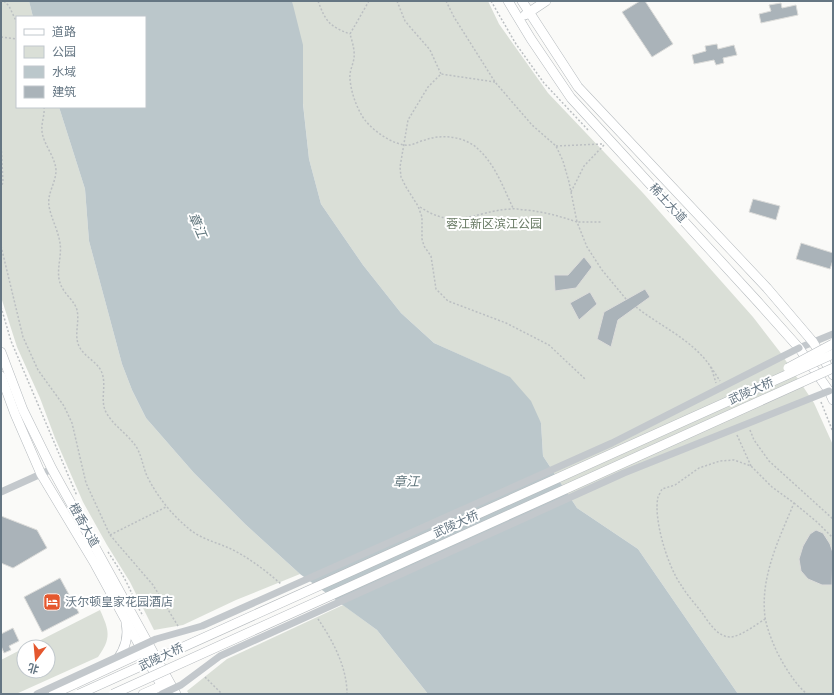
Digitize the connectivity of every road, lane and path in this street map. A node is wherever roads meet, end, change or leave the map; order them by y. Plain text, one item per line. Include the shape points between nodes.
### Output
1 (4, 1) edge
2 (318, 1) edge
3 (369, 1) edge
4 (397, 1) edge
5 (446, 1) edge
6 (546, 1) edge
7 (524, 2) edge
8 (510, 5) edge
9 (528, 12) junction
10 (518, 18) junction
11 (16, 21) edge
12 (350, 34) junction
13 (1, 37) edge
14 (16, 39) edge
15 (441, 74) junction
16 (495, 82) junction
17 (44, 108) edge
18 (1, 143) edge
19 (405, 145) junction
20 (556, 146) junction
21 (1, 188) edge
22 (571, 192) junction
23 (418, 206) junction
24 (513, 208) junction
25 (577, 222) junction
26 (601, 222) dead end
27 (1, 246) edge
28 (626, 299) dead end
29 (1, 307) edge
30 (636, 307) dead end
31 (833, 334) edge
32 (813, 342) junction
33 (833, 344) edge
34 (799, 348) junction
35 (1, 352) edge
36 (833, 354) edge
37 (709, 364) junction
38 (833, 368) edge
39 (833, 375) edge
40 (1, 376) edge
41 (585, 379) dead end
42 (721, 383) dead end
43 (716, 386) dead end
44 (831, 390) edge
45 (819, 399) dead end
46 (833, 400) edge
47 (728, 401) junction
48 (733, 413) junction
49 (748, 427) dead end
50 (833, 432) edge
51 (736, 433) dead end
52 (751, 466) junction
53 (52, 469) junction
54 (41, 474) junction
55 (1, 492) edge
56 (77, 496) dead end
57 (794, 503) junction
58 (166, 507) junction
59 (833, 519) edge
60 (110, 535) junction
61 (833, 538) edge
62 (108, 552) dead end
63 (285, 588) dead end
64 (134, 601) dead end
65 (138, 606) dead end
66 (122, 612) junction
67 (316, 617) dead end
68 (144, 618) dead end
69 (765, 619) junction
70 (178, 628) dead end
71 (147, 650) junction
72 (107, 669) junction
73 (202, 673) dead end
74 (165, 689) edge
75 (37, 694) edge
76 (53, 694) edge
77 (79, 694) edge
78 (113, 694) edge
79 (143, 694) edge
80 (176, 694) edge
81 (222, 694) edge
82 (347, 694) edge
83 (807, 694) edge

1 - 11 path
2 - 12 path via 324,16 333,27
3 - 12 path
4 - 15 path via 405,21 430,50
5 - 16 path
6 - 9 main road
7 - 8 main road
7 - 9 main road, 稀土大道
8 - 10 main road, 稀土大道
9 - 10 main road
9 - 32 main road, 稀土大道 via 578,87 767,288
10 - 34 main road, 稀土大道 via 571,98
12 - 19 path via 354,57 350,78 361,115 379,134
13 - 14 path
15 - 16 path
15 - 19 path via 428,87 408,120
16 - 20 path via 532,125
17 - 58 path via 43,136 56,169 48,206 60,243 60,286 77,309 77,337 80,347 102,374 103,406 137,447 146,475
18 - 21 path
19 - 23 path via 400,167 401,177
19 - 24 path via 438,137 460,139 476,148 497,174
20 - 22 path via 563,161
20 - 22 path via 603,145 584,166
22 - 25 path
23 - 24 path via 442,218 461,219
23 - 41 path via 422,217 422,239 431,256 436,289 448,301 506,324 549,345
24 - 25 path via 548,213
25 - 26 path
25 - 28 path via 587,247
27 - 60 path via 23,337 38,370 64,406 72,423 86,483
29 - 56 path via 11,340
30 - 37 path via 680,336
31 - 32 street
32 - 34 street
32 - 39 main road, 稀土大道
33 - 47 main road, bridge
34 - 44 main road, 稀土大道
34 - 75 street, bridge via 612,442 202,626 156,639
35 - 53 main road, 橙香大道 via 23,410
36 - 47 main road, 武陵大桥, bridge
37 - 42 path
37 - 43 path
38 - 48 main road, 武陵大桥, bridge
39 - 48 main road, bridge
40 - 54 main road, 橙香大道
44 - 46 main road, 稀土大道
44 - 74 street, bridge via 624,473 220,656 181,685
45 - 50 path
47 - 77 main road, 武陵大桥, bridge
48 - 78 main road, 武陵大桥, bridge
49 - 59 path via 769,461
51 - 52 path
52 - 57 path via 772,487
52 - 69 path via 734,460 720,461 699,468 675,485 662,489 658,497 658,517 662,540 680,584 718,633 731,637
53 - 54 street
53 - 71 main road, 橙香大道
54 - 55 street
54 - 66 main road, 橙香大道
57 - 61 path
57 - 69 path via 777,541 771,562 766,582
58 - 60 path
58 - 63 path via 189,529 242,555
60 - 70 path via 153,585
62 - 64 path via 119,568
65 - 68 path
66 - 71 main road, 橙香大道
66 - 72 main road via 126,640 121,653
67 - 82 path via 328,634 342,663
69 - 83 path via 772,641 785,666
71 - 72 main road
71 - 74 main road, 橙香大道
72 - 76 main road
73 - 81 path
74 - 79 main road
74 - 80 main road, 橙香大道

